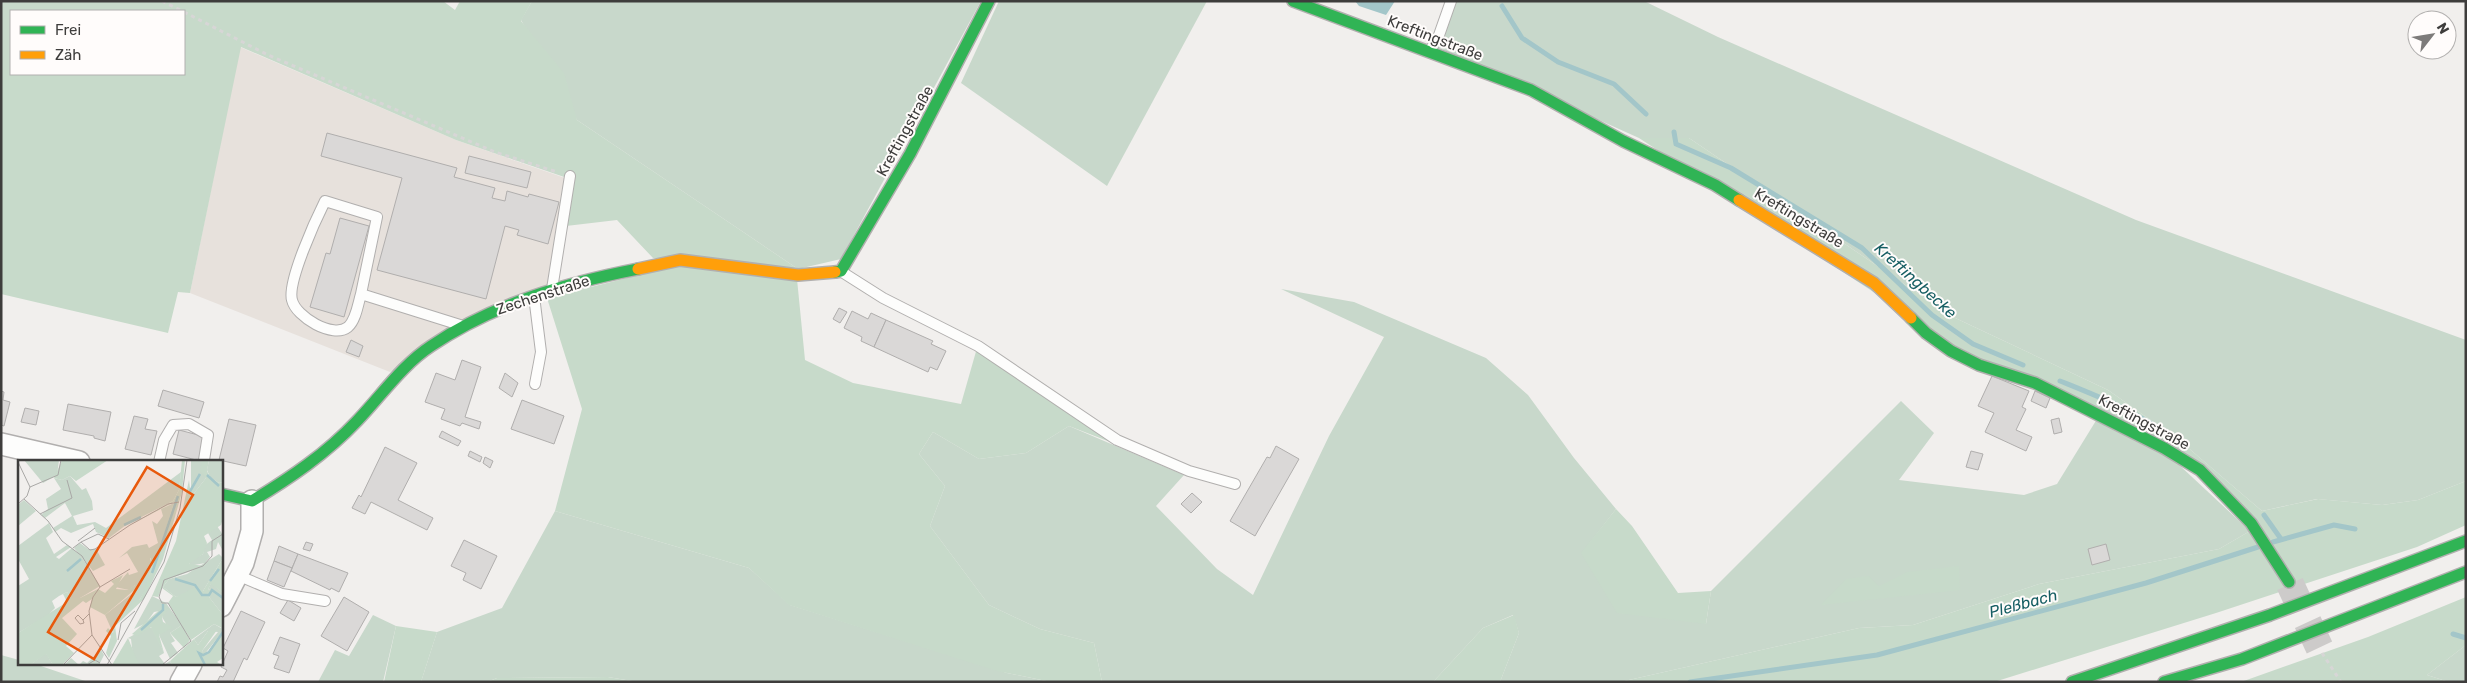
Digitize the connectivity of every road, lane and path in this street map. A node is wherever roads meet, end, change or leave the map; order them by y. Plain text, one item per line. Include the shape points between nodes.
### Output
1 (162, 1) edge
2 (989, 1) edge
3 (1293, 1) edge
4 (1451, 1) edge
5 (179, 10) edge
6 (185, 13) edge
7 (1429, 52) junction
8 (570, 176) joint
9 (841, 271) junction
10 (552, 290) junction
11 (361, 294) junction
12 (534, 296) junction
13 (466, 326) junction
14 (535, 384) dead end
15 (1, 444) edge
16 (70, 460) edge
17 (159, 460) edge
18 (204, 460) dead end
19 (1235, 484) dead end
20 (222, 494) edge
21 (252, 501) junction
22 (2466, 541) edge
23 (2466, 572) edge
24 (237, 575) junction
25 (2289, 582) tunnel mouth
26 (325, 601) dead end
27 (222, 604) edge
28 (2322, 653) tunnel mouth
29 (190, 666) edge
30 (182, 682) edge
31 (2072, 682) edge
32 (2164, 682) edge
33 (2341, 682) edge

1 - 5 path
2 - 9 main road, Kreftingstraße via 910,154
3 - 7 main road, Kreftingstraße
4 - 7 lane via 1438,38
6 - 8 path via 268,55 486,148
7 - 25 main road, Kreftingstraße via 1531,90 1623,141 1715,185 1874,283 1926,333 1951,351 1979,365 2035,383 2164,448 2200,470 2251,523
8 - 10 lane
9 - 10 main road, Zechenstraße via 798,275 680,260
9 - 19 lane via 882,298 978,346 1117,440 1189,471
10 - 12 main road, Zechenstraße
11 - 11 lane via 377,217 325,201 292,284 292,300 302,317 334,330 346,328 353,322
11 - 13 lane
12 - 13 main road, Zechenstraße via 500,306
12 - 14 lane via 541,352
13 - 21 main road, Zechenstraße via 430,346 403,370 319,457
15 - 16 street
17 - 18 lane via 164,440 173,425 188,424 208,435
20 - 21 main road
21 - 24 street via 252,531
22 - 31 main road via 2231,631
23 - 32 main road via 2242,659
24 - 26 lane via 282,594
24 - 27 street
28 - 33 path
29 - 30 street

